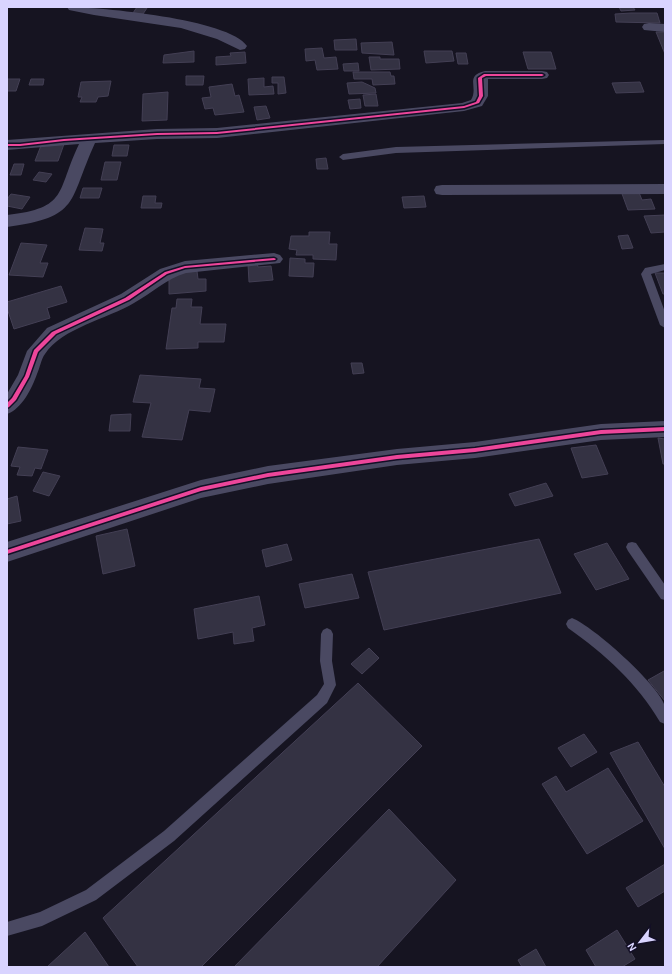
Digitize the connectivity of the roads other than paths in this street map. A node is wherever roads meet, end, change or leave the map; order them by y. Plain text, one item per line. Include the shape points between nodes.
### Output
1 (74, 7) edge
2 (649, 27) dead end
3 (665, 28) edge
4 (240, 46) dead end
5 (542, 75) dead end
6 (88, 140) junction
7 (665, 142) edge
8 (7, 144) edge
9 (343, 157) dead end
10 (665, 189) edge
11 (442, 190) dead end
12 (7, 221) edge
13 (274, 259) dead end
14 (665, 267) edge
15 (665, 325) edge
16 (7, 406) edge
17 (665, 429) edge
18 (632, 546) dead end
19 (7, 552) edge
20 (665, 595) edge
21 (572, 624) dead end
22 (327, 634) dead end
23 (665, 718) edge
24 (7, 929) edge

1 - 4 street via 206,30 228,38
2 - 3 street
5 - 6 street via 485,75 480,78 481,96 477,103 464,107 260,130
6 - 8 street
6 - 12 street via 67,196 58,207 34,217
7 - 9 lane via 396,150
10 - 11 street
13 - 16 street via 185,267 166,273 127,299 54,333 36,350 27,376
14 - 15 lane via 648,270 646,274
17 - 19 street via 601,432 268,475 201,489
18 - 20 lane
21 - 23 lane via 626,665 657,703
22 - 24 lane via 326,661 330,685 322,699 169,836 91,895 42,919

